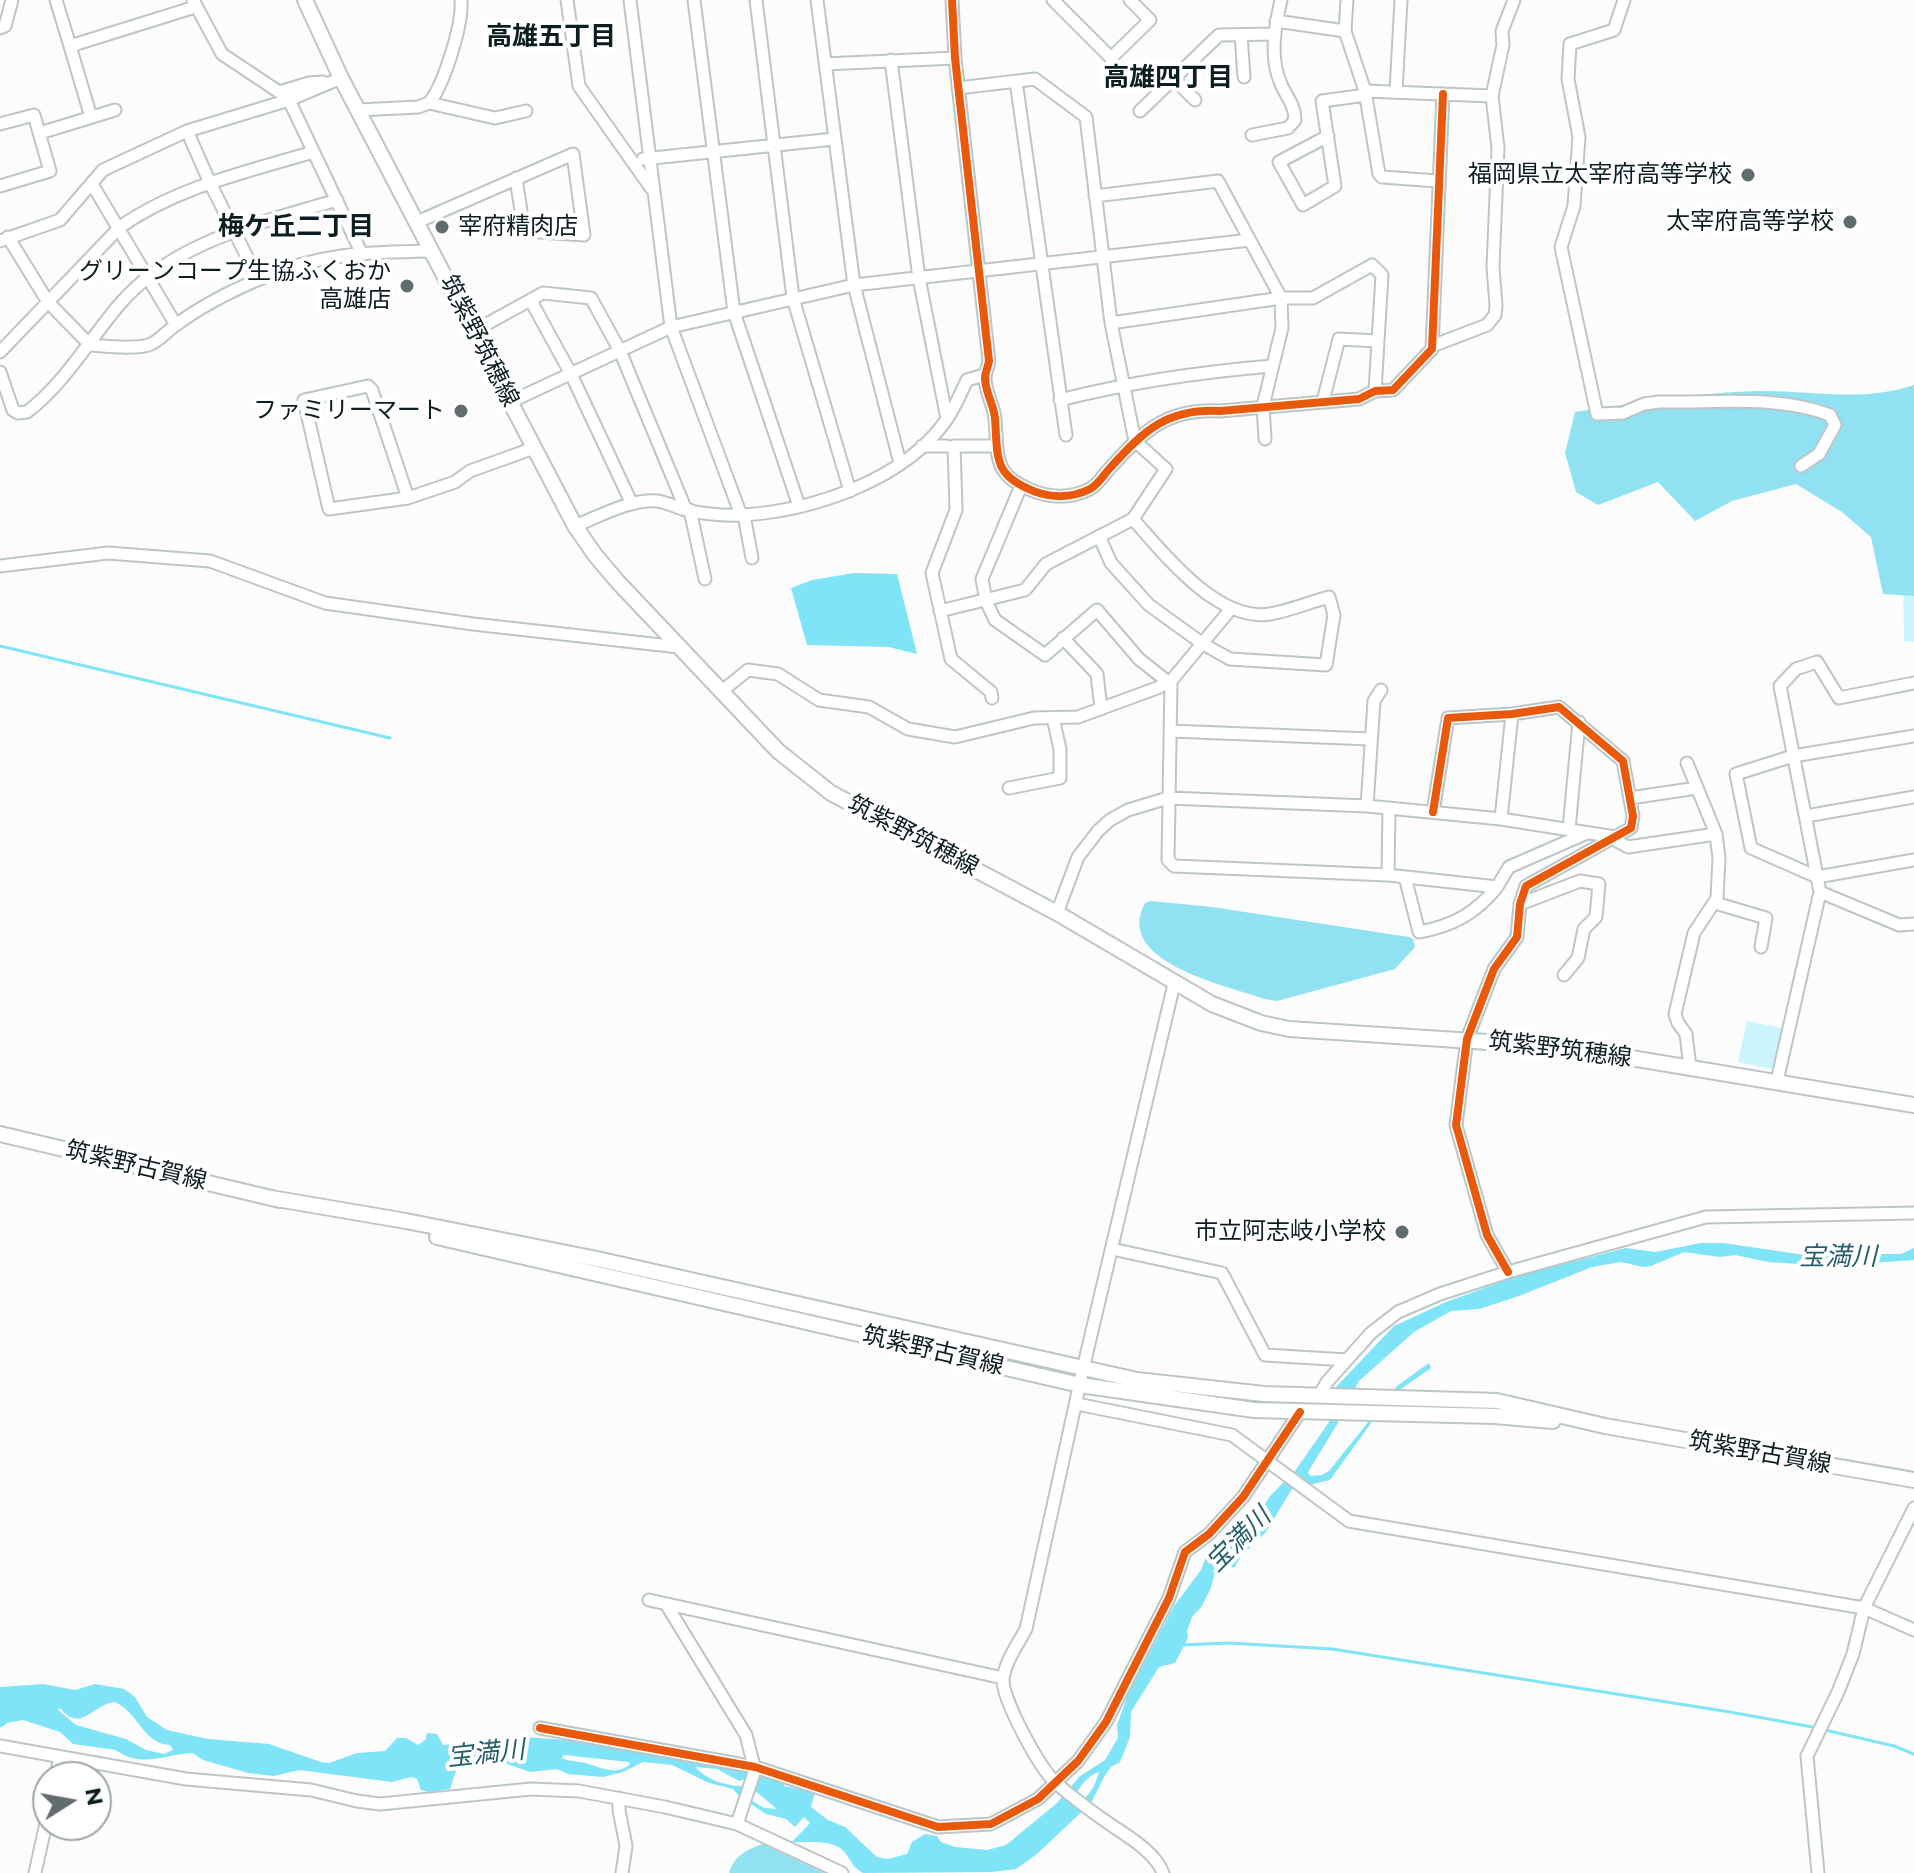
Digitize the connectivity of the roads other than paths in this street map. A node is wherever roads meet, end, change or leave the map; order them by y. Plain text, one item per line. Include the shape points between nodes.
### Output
1 (12, 0) edge
2 (56, 0) edge
3 (305, 0) edge
4 (461, 0) edge
5 (567, 0) edge
6 (630, 0) edge
7 (694, 0) edge
8 (756, 0) edge
9 (817, 0) edge
10 (952, 0) edge
11 (1053, 0) edge
12 (1130, 0) edge
13 (1281, 0) edge
14 (1347, 0) edge
15 (1401, 0) edge
16 (1514, 0) edge
17 (1624, 0) edge
18 (194, 3) edge
19 (1276, 21) junction
20 (0, 28) edge
21 (1345, 31) junction
22 (1273, 34) junction
23 (1241, 35) junction
24 (70, 46) junction
25 (955, 58) junction
26 (891, 60) junction
27 (825, 64) junction
28 (1244, 77) dead end
29 (338, 80) junction
30 (1175, 80) junction
31 (1016, 81) junction
32 (958, 88) junction
33 (1396, 91) junction
34 (1365, 93) junction
35 (1443, 94) junction
36 (1492, 96) junction
37 (289, 100) junction
38 (1195, 100) dead end
39 (429, 103) junction
40 (115, 110) dead end
41 (359, 110) junction
42 (526, 111) dead end
43 (1140, 111) dead end
44 (91, 117) junction
45 (0, 124) edge
46 (187, 131) junction
47 (40, 133) junction
48 (1252, 135) dead end
49 (1328, 136) junction
50 (834, 139) junction
51 (775, 143) junction
52 (715, 151) junction
53 (313, 152) junction
54 (650, 158) junction
55 (632, 161) junction
56 (516, 178) junction
57 (1438, 181) junction
58 (210, 183) junction
59 (92, 184) junction
60 (0, 186) edge
61 (652, 190) junction
62 (1095, 196) junction
63 (337, 200) junction
64 (417, 222) junction
65 (120, 227) junction
66 (235, 231) junction
67 (4, 239) edge
68 (1250, 240) junction
69 (432, 251) junction
70 (361, 252) junction
71 (1102, 258) junction
72 (1041, 265) junction
73 (978, 271) junction
74 (147, 276) junction
75 (919, 278) junction
76 (258, 279) junction
77 (854, 285) junction
78 (793, 298) junction
79 (1281, 298) junction
80 (531, 301) junction
81 (48, 302) junction
82 (734, 312) junction
83 (1111, 323) junction
84 (176, 325) junction
85 (671, 327) junction
86 (474, 331) junction
87 (1378, 341) junction
88 (90, 345) junction
89 (1432, 346) junction
90 (620, 351) junction
91 (0, 352) edge
92 (1272, 366) junction
93 (0, 372) edge
94 (571, 374) junction
95 (984, 375) junction
96 (1122, 384) junction
97 (1375, 391) junction
98 (1060, 400) junction
99 (1323, 401) junction
100 (510, 402) junction
101 (1263, 406) junction
102 (947, 419) junction
103 (1066, 435) dead end
104 (1265, 439) dead end
105 (1135, 441) junction
106 (922, 446) junction
107 (947, 446) dead end
108 (995, 446) junction
109 (534, 448) junction
110 (900, 463) junction
111 (1801, 466) dead end
112 (1021, 486) junction
113 (850, 491) junction
114 (408, 498) junction
115 (632, 504) junction
116 (799, 506) junction
117 (688, 510) junction
118 (742, 515) junction
119 (1133, 519) junction
120 (575, 526) junction
121 (1099, 536) junction
122 (752, 558) dead end
123 (0, 566) edge
124 (705, 579) dead end
125 (986, 601) junction
126 (1230, 610) junction
127 (940, 611) junction
128 (1063, 638) junction
129 (1203, 644) junction
130 (679, 647) junction
131 (1170, 681) junction
132 (1914, 683) edge
133 (1381, 690) dead end
134 (722, 691) junction
135 (992, 698) dead end
136 (1101, 709) junction
137 (1512, 714) junction
138 (1053, 718) junction
139 (1579, 722) junction
140 (1171, 731) junction
141 (1914, 736) edge
142 (1370, 739) junction
143 (1793, 756) junction
144 (1687, 763) dead end
145 (1009, 788) dead end
146 (1697, 788) junction
147 (1914, 797) edge
148 (1168, 798) junction
149 (1630, 798) junction
150 (1367, 806) junction
151 (1389, 808) junction
152 (1433, 812) junction
153 (1806, 816) junction
154 (1501, 819) junction
155 (1569, 829) junction
156 (1588, 832) junction
157 (1716, 834) junction
158 (1614, 838) junction
159 (1914, 860) edge
160 (1388, 875) junction
161 (1405, 877) junction
162 (1817, 877) junction
163 (1497, 887) junction
164 (1820, 892) junction
165 (1715, 903) junction
166 (1520, 904) junction
167 (1057, 913) junction
168 (1914, 924) edge
169 (1761, 947) dead end
170 (1564, 975) dead end
171 (1174, 984) junction
172 (1467, 1039) junction
173 (1690, 1068) junction
174 (1777, 1081) junction
175 (1914, 1105) edge
176 (0, 1134) edge
177 (271, 1198) junction
178 (1914, 1213) edge
179 (1112, 1249) junction
180 (1508, 1272) junction
181 (1347, 1360) junction
182 (1083, 1369) junction
183 (1080, 1385) junction
184 (1323, 1401) junction
185 (1077, 1404) junction
186 (1300, 1412) junction
187 (1605, 1426) junction
188 (1270, 1463) junction
189 (1914, 1480) edge
190 (1914, 1508) edge
191 (649, 1600) dead end
192 (666, 1604) junction
193 (1864, 1608) junction
194 (1914, 1630) edge
195 (1003, 1678) junction
196 (540, 1728) dead end
197 (0, 1746) edge
198 (60, 1757) junction
199 (59, 1761) edge
200 (755, 1768) junction
201 (1058, 1784) junction
202 (619, 1798) junction
203 (738, 1822) junction
204 (42, 1841) edge
205 (839, 1872) edge
206 (35, 1873) edge
207 (622, 1873) edge
208 (1163, 1873) edge
209 (1818, 1873) edge

1 - 20 street
2 - 24 street
3 - 29 main road, 筑紫野筑穂線
4 - 39 street via 460,26
5 - 55 street via 579,86
6 - 54 street
7 - 52 street
8 - 51 street
9 - 27 street
10 - 25 street
11 - 12 street via 1111,58 1150,20
13 - 19 street
14 - 21 street
15 - 33 street
16 - 36 street via 1502,31
17 - 111 street via 1614,30 1570,44 1568,79 1579,137 1574,206 1561,247 1597,414 1659,402 1812,408 1830,415 1835,425 1819,454
18 - 24 street
18 - 29 street via 222,54 279,92
19 - 21 street
19 - 22 street
21 - 34 street
22 - 23 street
22 - 48 street via 1279,81 1295,120 1288,128
23 - 28 street
23 - 30 street via 1219,35
24 - 44 street
25 - 26 street
25 - 32 street
26 - 27 street
26 - 75 street
27 - 50 street
29 - 37 street
29 - 41 main road, 筑紫野筑穂線
30 - 38 street
30 - 43 street
31 - 32 street
31 - 62 street via 1035,79 1086,117
31 - 72 street
32 - 73 street
33 - 34 street
33 - 35 street
34 - 49 street via 1322,101
34 - 57 street via 1379,174
35 - 36 street
35 - 57 street
36 - 89 street via 1498,148 1495,315 1487,325
37 - 46 street
37 - 53 street
39 - 41 street
39 - 42 street via 495,118
40 - 44 street
41 - 64 main road, 筑紫野筑穂線
44 - 47 street
45 - 47 street via 34,115
46 - 58 street
46 - 59 street via 103,170
47 - 60 street via 50,171
49 - 49 street via 1335,186 1303,205 1279,162
50 - 51 street
50 - 77 street
51 - 52 street
51 - 78 street
52 - 54 street
52 - 82 street
53 - 58 street
53 - 63 street
54 - 55 street
54 - 61 street
55 - 61 street
56 - 56 street via 573,154 584,235 524,231
56 - 64 street
57 - 89 street
58 - 65 street
58 - 66 street
59 - 65 street
59 - 67 street via 60,220
61 - 85 street
62 - 68 street via 1218,181
62 - 71 street
63 - 66 street
63 - 70 street
64 - 69 main road, 筑紫野筑穂線
65 - 74 street
65 - 81 street
66 - 74 street
66 - 76 street
67 - 81 street
68 - 71 street
68 - 79 street
69 - 70 street
69 - 86 main road, 筑紫野筑穂線
70 - 76 street via 323,257
71 - 72 street
71 - 83 street
72 - 73 street
72 - 98 street
73 - 75 street
73 - 95 street via 989,361
74 - 84 street
74 - 88 street
75 - 77 street
75 - 102 street
76 - 84 street
77 - 78 street
77 - 110 street
78 - 82 street
78 - 113 street
79 - 83 street
79 - 87 street via 1313,298 1372,265 1382,275
79 - 92 street via 1282,328
80 - 86 street
80 - 90 street via 543,293 591,298
80 - 94 street
81 - 88 street
81 - 91 street
82 - 85 street
82 - 116 street
83 - 96 street
84 - 88 street via 150,346
85 - 90 street
85 - 118 street
86 - 100 main road, 筑紫野筑穂線
87 - 97 street
87 - 99 street via 1339,339
88 - 93 street via 35,406 22,413 13,410
89 - 97 street via 1393,390
90 - 94 street
90 - 117 street
92 - 96 street
92 - 101 street
94 - 100 street
94 - 115 street
95 - 102 street via 967,380
95 - 108 street via 995,417
96 - 98 street
96 - 105 street
97 - 99 street via 1359,399
98 - 103 street
99 - 101 street
100 - 109 main road, 筑紫野筑穂線
101 - 104 street
101 - 105 street via 1177,414
102 - 106 street
105 - 112 street via 1094,487 1077,494 1050,495
105 - 119 street via 1166,469
106 - 107 street
106 - 110 street
108 - 112 street via 1004,470
108 - 127 street via 954,446 956,510 932,573
109 - 114 street
109 - 120 main road, 筑紫野筑穂線
110 - 113 street
112 - 125 street via 982,579
113 - 116 street
114 - 114 street via 368,386 304,400 329,509
115 - 117 street via 657,501
115 - 120 street
116 - 118 street
117 - 118 street
117 - 124 street
118 - 122 street
119 - 121 street
119 - 126 street via 1176,567
120 - 130 main road, 筑紫野筑穂線
121 - 125 street via 1046,564 1025,590
121 - 129 street via 1111,563 1149,605
123 - 130 street via 108,553 210,561 325,603
125 - 127 street
125 - 128 street via 995,620 1045,655
126 - 129 street
126 - 129 street via 1270,614 1329,597 1334,615 1326,665 1230,659
127 - 135 street via 951,659
128 - 131 street via 1097,610 1139,659
128 - 136 street via 1097,674
129 - 131 street
130 - 134 main road, 筑紫野筑穂線
131 - 136 street
131 - 140 street
132 - 143 street via 1839,698 1817,662 1796,669 1780,686
133 - 142 street via 1374,701
134 - 138 street via 748,670 778,674 819,700 869,707 908,729 955,737
134 - 167 main road, 筑紫野筑穂線 via 778,751 831,793
136 - 138 street
137 - 139 street via 1559,707
137 - 152 street via 1448,718
137 - 154 street
138 - 145 street via 1060,778
139 - 149 street via 1623,761
139 - 155 street
140 - 142 street
140 - 148 street
141 - 143 street
142 - 150 street
143 - 153 street
143 - 162 street via 1736,774 1751,848
144 - 146 street
146 - 149 street
146 - 157 street
147 - 153 street
148 - 150 street
148 - 160 street via 1168,860 1174,866
148 - 167 street via 1128,810 1098,831 1078,857
149 - 158 street via 1633,823
150 - 151 street
151 - 152 street
151 - 160 street
152 - 154 street
153 - 162 street
154 - 155 street
155 - 156 street
156 - 158 street
156 - 163 street via 1509,867
157 - 158 street via 1628,847
157 - 165 street
158 - 166 street via 1526,886
159 - 162 street
160 - 161 street
161 - 163 street
161 - 163 street via 1419,932 1463,918
162 - 164 street
164 - 168 street via 1899,925
164 - 174 street
165 - 169 street via 1766,918
165 - 173 street via 1694,933 1675,1014 1686,1034
166 - 170 street via 1580,881 1599,884 1596,917 1584,929 1578,958
166 - 172 street via 1517,937 1494,969
167 - 171 main road, 筑紫野筑穂線
171 - 172 main road, 筑紫野筑穂線 via 1212,1004 1289,1029
171 - 179 street
172 - 173 main road, 筑紫野筑穂線 via 1565,1047
172 - 180 street via 1456,1125 1487,1235
173 - 174 main road, 筑紫野筑穂線
174 - 175 main road, 筑紫野筑穂線
176 - 177 main road, 筑紫野古賀線
177 - 182 main road, 筑紫野古賀線 via 612,1263
177 - 183 main road, 筑紫野古賀線
178 - 180 street via 1706,1217
179 - 181 street via 1222,1273 1265,1355
179 - 182 street
180 - 181 street via 1398,1312
181 - 184 street via 1327,1382
182 - 183 street
182 - 184 main road, 筑紫野古賀線
183 - 185 street
183 - 186 main road, 筑紫野古賀線 via 1192,1403
184 - 186 main road, 筑紫野古賀線
184 - 187 main road, 筑紫野古賀線 via 1390,1412
184 - 187 main road, 筑紫野古賀線 via 1497,1401
185 - 188 street via 1232,1435
185 - 195 street via 1026,1629
186 - 188 street
187 - 189 main road, 筑紫野古賀線
188 - 193 street via 1349,1521
188 - 201 street via 1209,1534 1185,1552 1169,1598 1106,1722
190 - 193 street
191 - 192 street
192 - 195 street
192 - 200 street via 746,1735
193 - 194 street
193 - 209 street via 1853,1654 1807,1756
195 - 201 street via 1013,1714
196 - 200 street
197 - 198 street
198 - 199 street
198 - 202 street via 380,1804 531,1789
200 - 201 street via 938,1827 991,1824
200 - 203 street
201 - 208 street via 1154,1859
202 - 203 street
202 - 207 street via 626,1846
203 - 205 street
204 - 206 street

